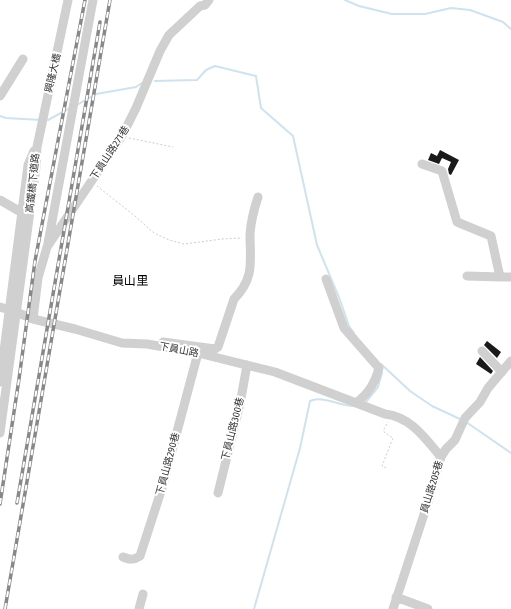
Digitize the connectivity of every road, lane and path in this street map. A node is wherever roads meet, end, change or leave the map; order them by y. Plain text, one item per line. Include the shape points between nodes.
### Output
1 (68, 0) edge
2 (93, 0) edge
3 (209, 0) edge
4 (23, 59) dead end
5 (0, 96) edge
6 (122, 136) junction
7 (37, 147) joint
8 (173, 147) dead end
9 (422, 164) dead end
10 (91, 182) junction
11 (258, 197) dead end
12 (0, 200) edge
13 (19, 211) dead end
14 (250, 238) junction
15 (47, 247) junction
16 (467, 276) dead end
17 (500, 277) junction
18 (511, 277) edge
19 (326, 279) dead end
20 (0, 307) edge
21 (13, 311) junction
22 (33, 319) junction
23 (122, 342) junction
24 (482, 351) dead end
25 (198, 353) junction
26 (511, 361) edge
27 (247, 365) junction
28 (502, 372) junction
29 (0, 382) edge
30 (356, 403) junction
31 (392, 415) junction
32 (0, 433) edge
33 (441, 457) junction
34 (386, 468) dead end
35 (218, 493) dead end
36 (123, 557) dead end
37 (143, 594) dead end
38 (396, 597) junction
39 (139, 609) edge
40 (393, 609) edge
41 (428, 609) edge

1 - 7 street, 興隆大橋
2 - 15 street
3 - 6 street, 下員山路271巷 via 169,35
4 - 5 street
6 - 8 path
6 - 10 street, 下員山路271巷
7 - 21 street, 高鐵橋下道路 via 28,165
9 - 17 street via 442,171 457,222 491,236
10 - 14 path via 154,233 169,240 184,244
10 - 15 street, 下員山路271巷
11 - 14 street via 253,211
12 - 13 street
14 - 23 street via 250,276 234,299 218,347 214,349 136,338
15 - 22 street, 下員山路271巷 via 38,278
16 - 17 street
17 - 18 street
19 - 30 street via 344,328 379,368 371,388
20 - 21 street, 下員山路
21 - 22 street, 下員山路
21 - 29 street, 高鐵橋下道路
21 - 32 street, 高鐵橋下道路
22 - 23 street, 下員山路
23 - 25 street, 下員山路
24 - 28 street
25 - 27 street, 下員山路
25 - 36 street, 下員山路290巷 via 162,488 140,556 130,560
26 - 28 street, 員山路205巷
27 - 30 street, 下員山路 via 275,372
27 - 35 street, 下員山路300巷
28 - 33 street, 員山路205巷 via 463,422 455,440
30 - 31 street, 下員山路
31 - 33 street, 下員山路 via 410,422
31 - 34 path via 384,428 384,432 393,438 382,466
33 - 38 street, 員山路205巷
37 - 39 street
38 - 40 street, 員山路205巷
38 - 41 street

